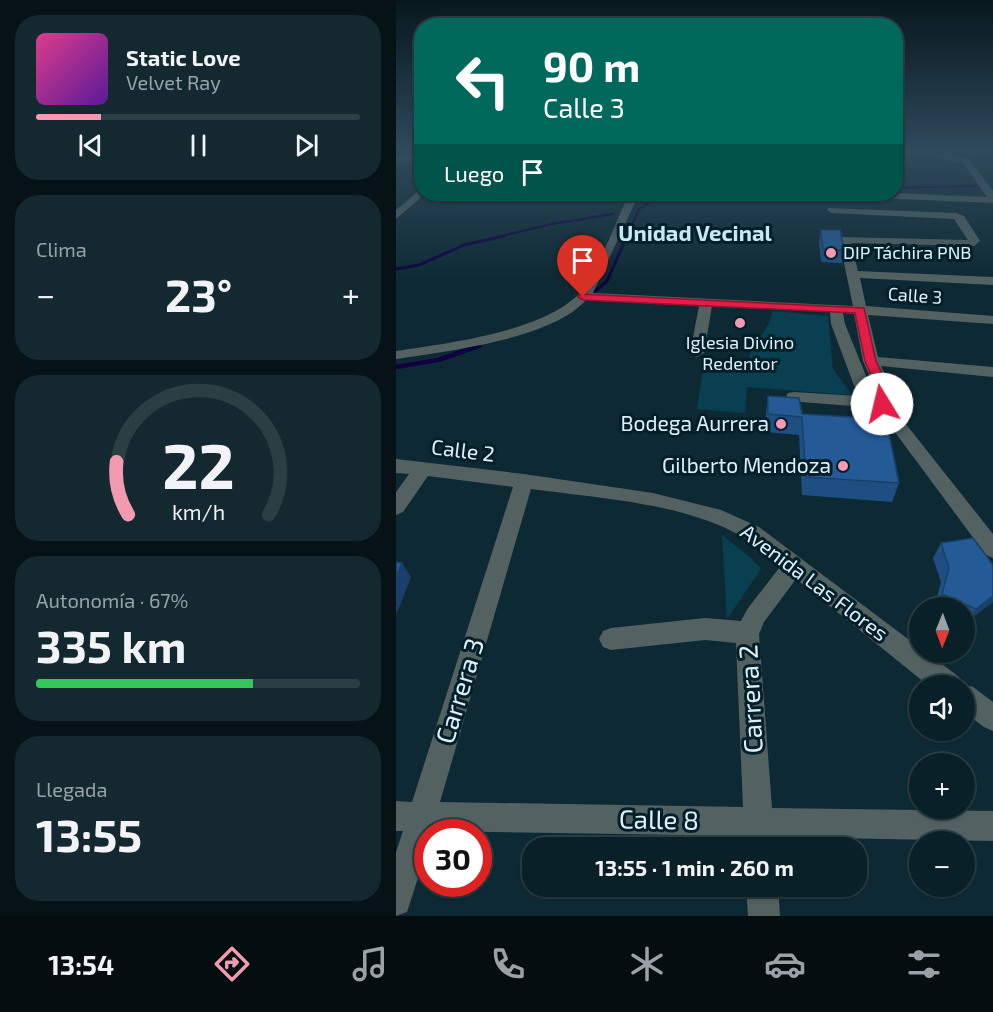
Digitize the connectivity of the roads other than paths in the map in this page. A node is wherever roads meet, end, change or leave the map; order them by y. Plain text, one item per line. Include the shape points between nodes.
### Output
1 (903, 195) edge
2 (956, 195) edge
3 (992, 197) edge
4 (414, 199) edge
5 (631, 201) edge
6 (838, 207) dead end
7 (396, 216) edge
8 (854, 274) junction
9 (993, 281) edge
10 (583, 297) junction
11 (706, 303) junction
12 (836, 309) junction
13 (860, 310) junction
14 (993, 320) edge
15 (697, 353) dead end
16 (396, 355) edge
17 (871, 361) junction
18 (993, 372) edge
19 (794, 397) edge
20 (882, 404) junction
21 (396, 466) edge
22 (423, 469) junction
23 (524, 481) junction
24 (396, 507) edge
25 (993, 549) edge
26 (794, 565) junction
27 (747, 633) junction
28 (612, 639) dead end
29 (936, 675) edge
30 (975, 704) edge
31 (993, 718) edge
32 (409, 816) edge
33 (993, 826) edge
34 (760, 834) edge
35 (763, 897) edge
36 (396, 901) edge
37 (764, 916) edge

1 - 3 street
2 - 3 street
4 - 7 street
5 - 10 street
6 - 8 street via 960,218 974,241 970,244 845,239
8 - 9 street
8 - 13 street
10 - 11 street, Calle 3
10 - 16 street via 572,309 498,337
11 - 12 street, Calle 3
11 - 15 street
12 - 13 street, Calle 3
12 - 20 street via 866,396
13 - 14 street, Calle 3
13 - 17 street
17 - 18 street
17 - 20 street via 886,395
19 - 20 street
20 - 25 street
21 - 22 street, Calle 2
22 - 23 street, Calle 2
22 - 24 street
23 - 26 street, Avenida Las Flores via 683,504 730,520
23 - 32 street, Carrera 3
26 - 27 street, Carrera 2
26 - 29 street, Avenida Las Flores
27 - 28 street via 705,629
27 - 34 street, Carrera 2
30 - 31 street
32 - 34 street, Calle 8
32 - 36 street, Carrera 3
33 - 34 street, Calle 8
35 - 37 street

